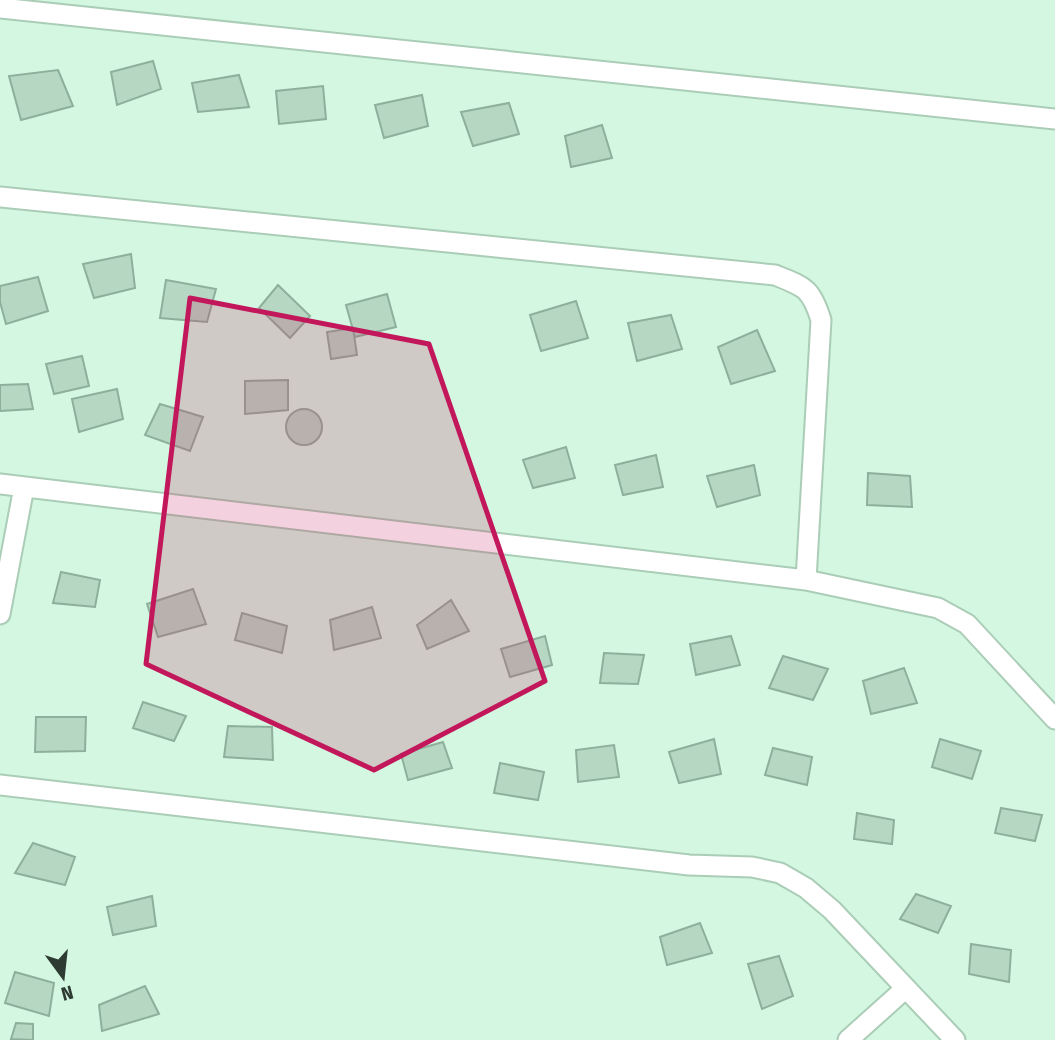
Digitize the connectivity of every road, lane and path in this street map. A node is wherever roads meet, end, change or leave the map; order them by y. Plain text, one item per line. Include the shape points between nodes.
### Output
1 (0, 8) edge
2 (1055, 119) edge
3 (0, 197) edge
4 (0, 484) edge
5 (24, 487) junction
6 (806, 580) junction
7 (0, 614) edge
8 (1055, 719) edge
9 (0, 785) edge
10 (906, 988) junction
11 (848, 1040) edge
12 (955, 1040) edge

1 - 2 street
3 - 6 street via 775,275 799,285 813,296 821,320
4 - 5 street
5 - 6 street
5 - 7 street
6 - 8 street via 938,608 967,624
9 - 10 street via 780,873 832,910
10 - 11 street
10 - 12 street

